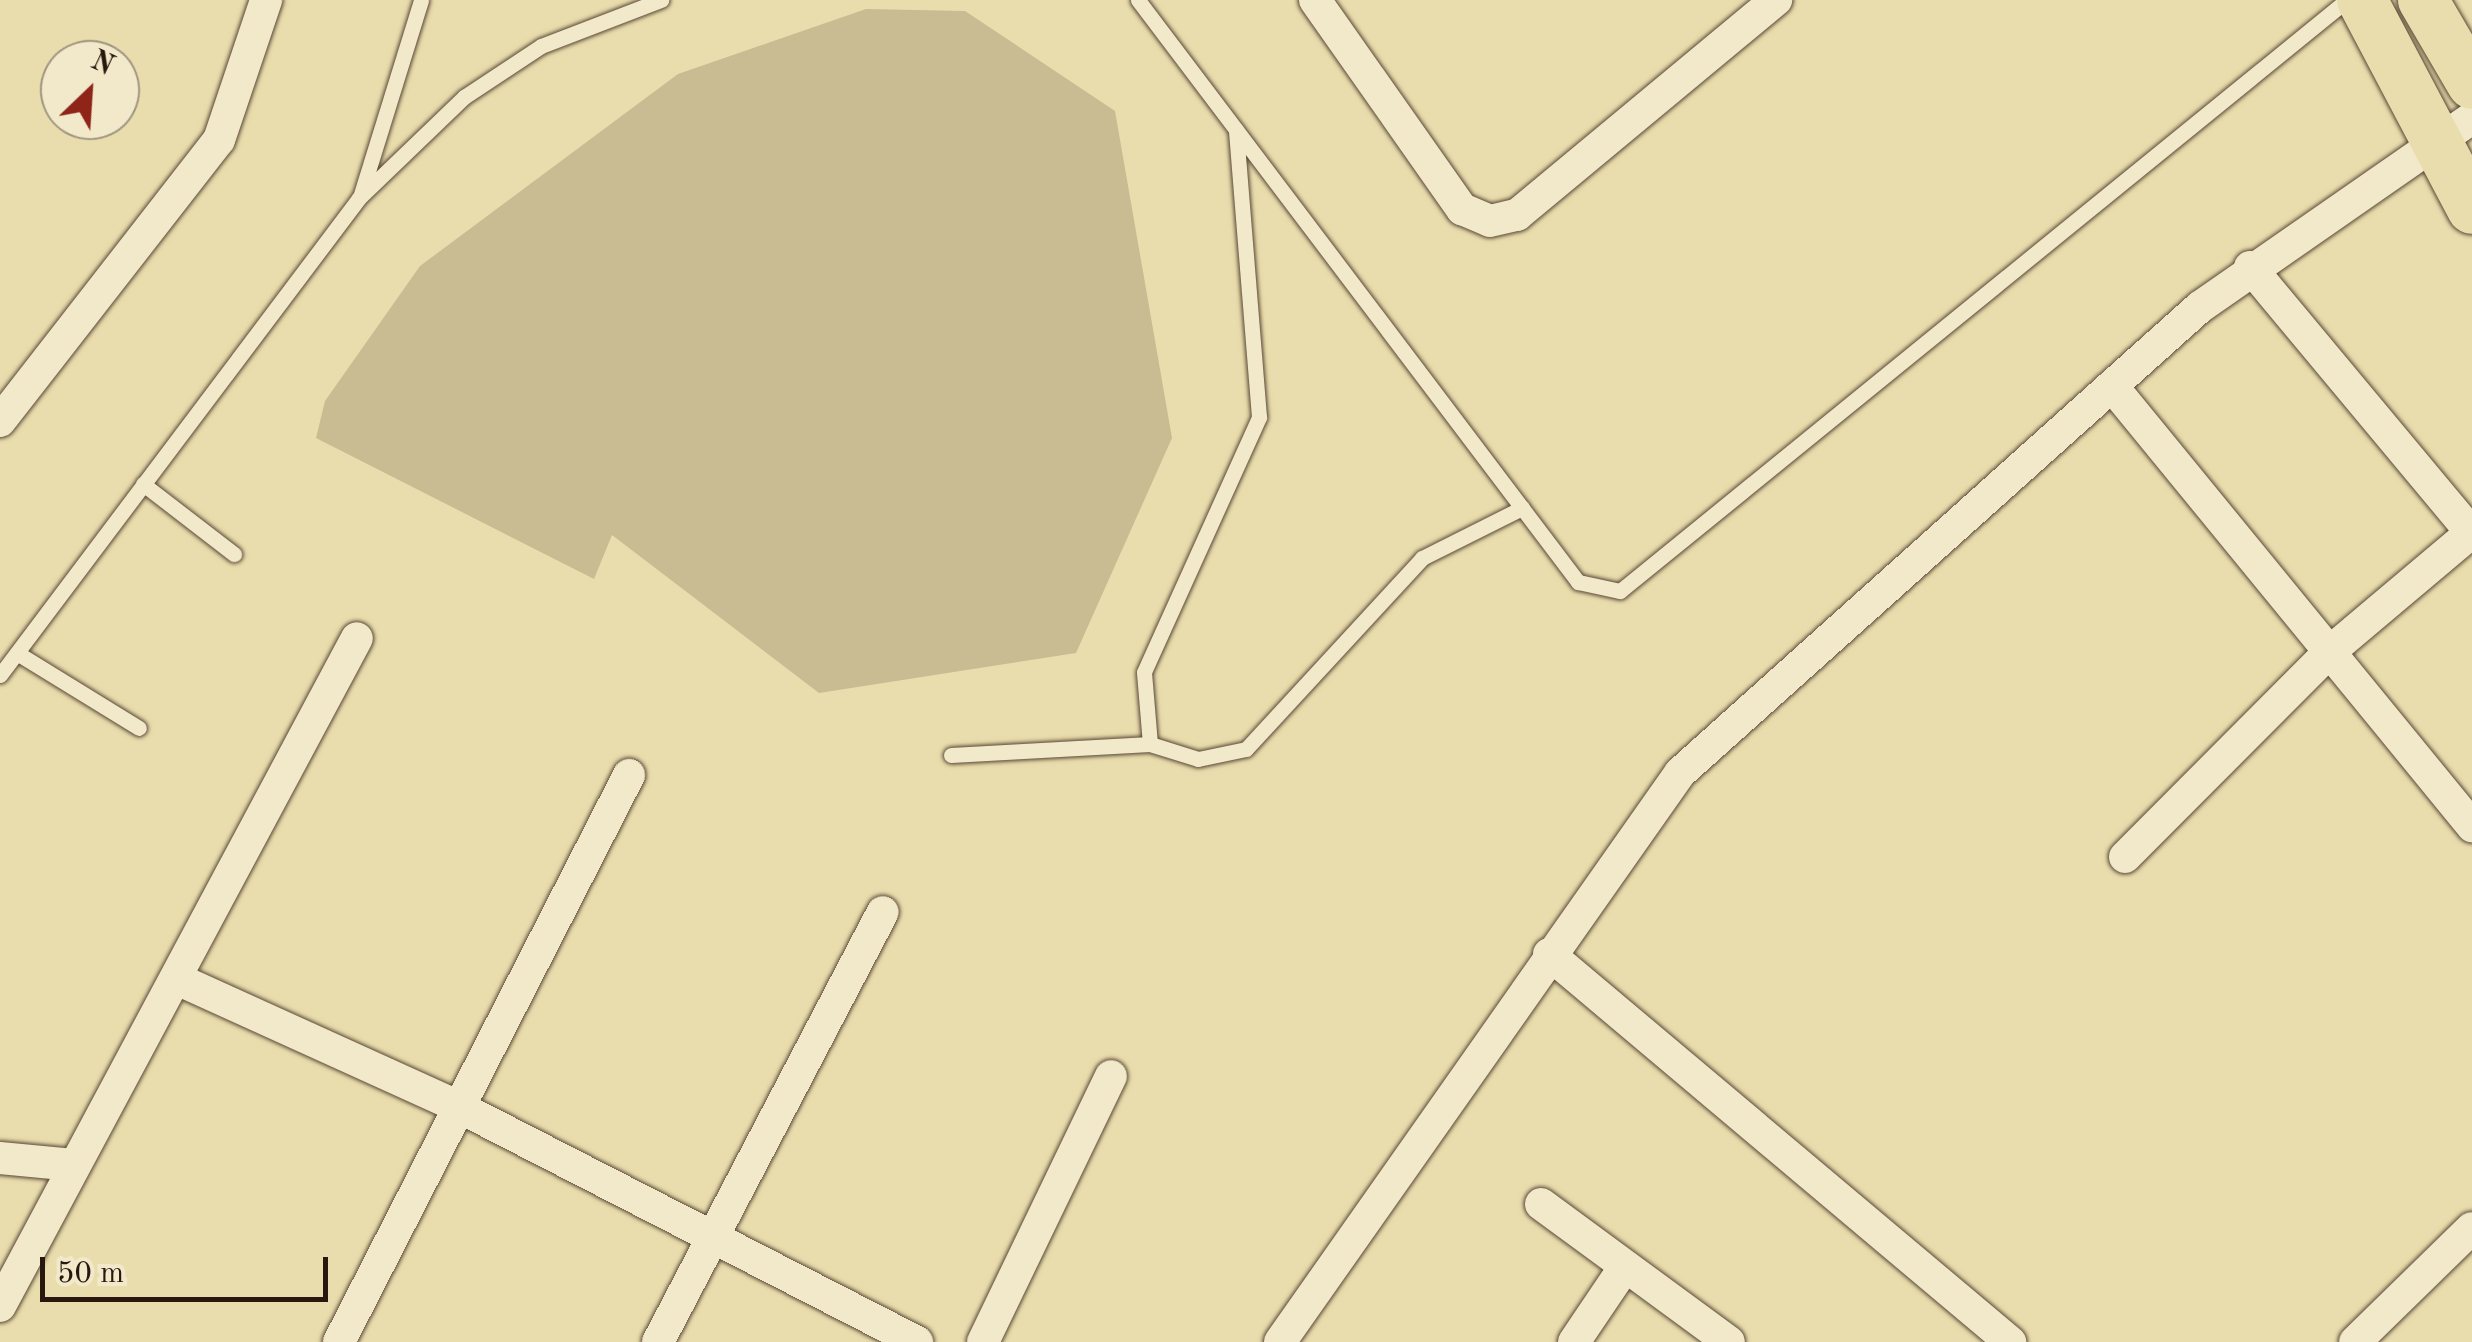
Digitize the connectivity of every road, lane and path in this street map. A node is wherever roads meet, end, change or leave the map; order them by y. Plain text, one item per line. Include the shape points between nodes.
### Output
1 (266, 0) edge
2 (421, 0) edge
3 (661, 0) edge
4 (1138, 0) edge
5 (1315, 0) edge
6 (1776, 0) edge
7 (2347, 0) edge
8 (2362, 0) edge
9 (2423, 0) edge
10 (2467, 63) edge
11 (1236, 128) junction
12 (2454, 130) edge
13 (360, 198) junction
14 (2472, 209) edge
15 (2250, 267) junction
16 (2112, 386) junction
17 (0, 421) edge
18 (143, 484) junction
19 (1522, 508) junction
20 (2472, 532) edge
21 (234, 554) dead end
22 (357, 638) dead end
23 (17, 653) junction
24 (2327, 654) junction
25 (0, 675) edge
26 (140, 728) dead end
27 (1150, 744) junction
28 (951, 755) dead end
29 (629, 775) dead end
30 (2472, 826) edge
31 (2125, 856) dead end
32 (884, 912) dead end
33 (1549, 954) junction
34 (177, 979) junction
35 (1111, 1076) dead end
36 (459, 1107) junction
37 (0, 1158) edge
38 (74, 1164) junction
39 (1541, 1204) dead end
40 (2472, 1228) edge
41 (714, 1235) junction
42 (1624, 1268) junction
43 (0, 1306) edge
44 (339, 1342) edge
45 (658, 1342) edge
46 (917, 1342) edge
47 (984, 1342) edge
48 (1280, 1342) edge
49 (1574, 1342) edge
50 (1729, 1342) edge
51 (2010, 1342) edge
52 (2356, 1342) edge

1 - 17 street via 219,140
2 - 13 lane
3 - 13 lane via 541,46 479,86
4 - 11 lane
5 - 6 street via 1462,209 1490,221 1517,215
7 - 19 lane via 1620,592 1578,582
8 - 12 main road
9 - 10 main road
11 - 19 lane
11 - 27 lane via 1260,417 1144,672
12 - 14 main road
12 - 15 street
13 - 18 lane
15 - 16 street
15 - 20 street
16 - 24 street
16 - 33 street via 1680,773
18 - 21 lane
18 - 23 lane
19 - 27 lane via 1422,558 1246,749 1198,759
20 - 24 street
22 - 34 street
23 - 25 lane
23 - 26 lane
24 - 30 street
24 - 31 street
27 - 28 lane
29 - 36 street
32 - 41 street
33 - 48 street
33 - 51 street
34 - 36 street
34 - 38 street
35 - 47 street
36 - 41 street
36 - 44 street
37 - 38 street
38 - 43 street
39 - 42 street
40 - 52 street
41 - 45 street
41 - 46 street
42 - 49 street
42 - 50 street

